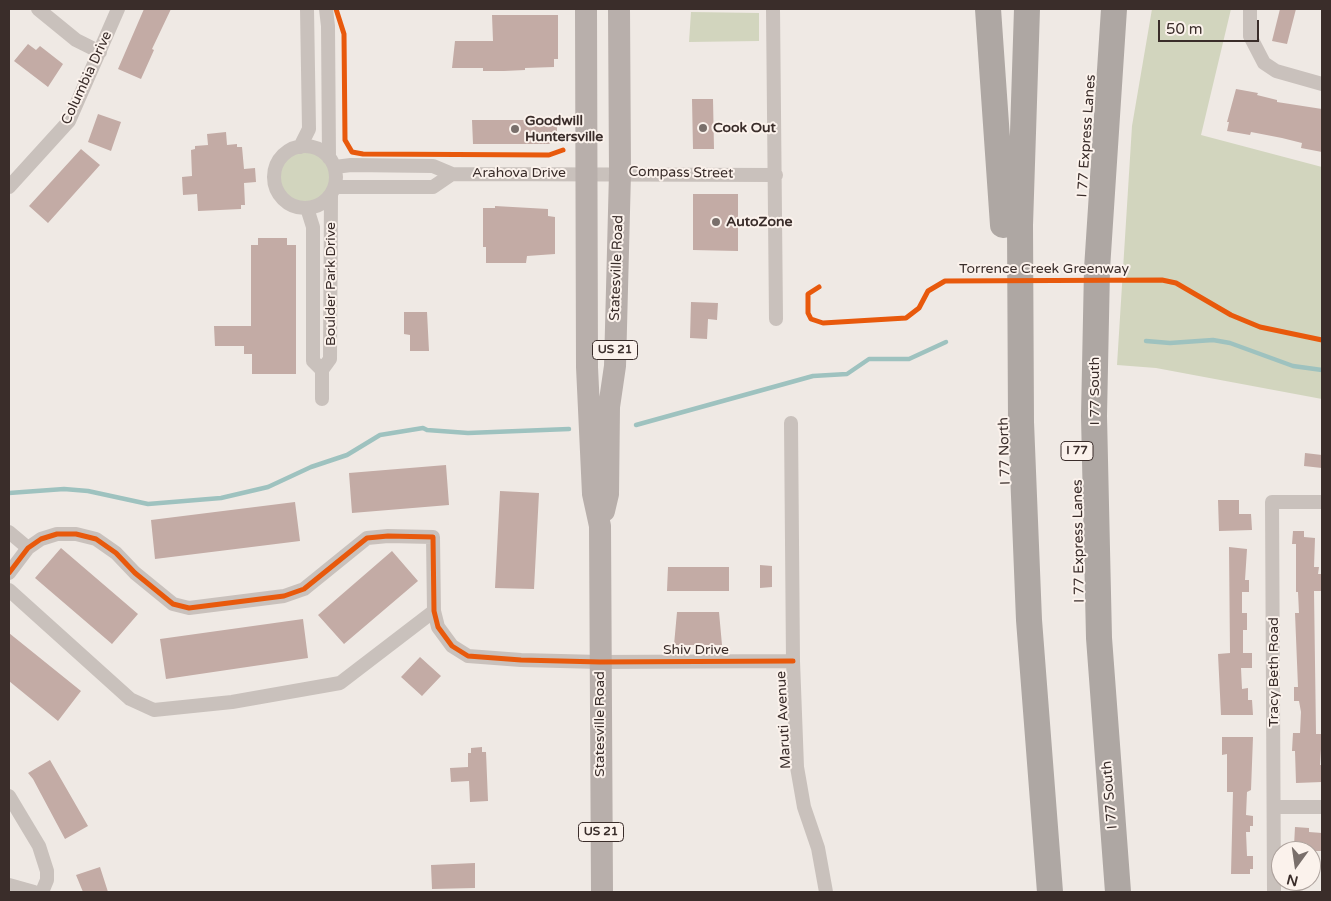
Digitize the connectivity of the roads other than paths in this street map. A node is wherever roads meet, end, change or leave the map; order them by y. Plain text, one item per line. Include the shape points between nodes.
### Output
1 (38, 9) edge
2 (118, 9) edge
3 (307, 9) edge
4 (326, 9) edge
5 (586, 9) edge
6 (619, 9) edge
7 (773, 9) edge
8 (988, 9) edge
9 (1010, 9) edge
10 (1027, 9) edge
11 (1096, 9) edge
12 (1114, 9) edge
13 (1126, 9) edge
14 (1250, 9) edge
15 (100, 52) junction
16 (1322, 84) edge
17 (300, 147) junction
18 (332, 162) junction
19 (1102, 170) junction
20 (586, 173) junction
21 (620, 173) junction
22 (452, 174) junction
23 (776, 175) junction
24 (9, 187) edge
25 (333, 191) junction
26 (307, 208) junction
27 (1003, 225) junction
28 (776, 320) dead end
29 (322, 370) junction
30 (322, 399) dead end
31 (791, 423) dead end
32 (1322, 502) edge
33 (600, 526) junction
34 (9, 532) edge
35 (28, 548) junction
36 (9, 573) edge
37 (9, 590) edge
38 (434, 611) junction
39 (792, 661) junction
40 (600, 662) junction
41 (9, 796) edge
42 (1275, 807) junction
43 (1322, 807) edge
44 (9, 885) edge
45 (34, 892) edge
46 (42, 892) edge
47 (602, 892) edge
48 (826, 892) edge
49 (1033, 892) edge
50 (1050, 892) edge
51 (1100, 892) edge
52 (1118, 892) edge
53 (1274, 892) edge

1 - 15 street via 76,40
2 - 15 street, Columbia Drive
3 - 17 street via 308,129
4 - 18 street
5 - 20 main road, Statesville Road / US 21
6 - 21 main road, Statesville Road / US 21
7 - 23 street
8 - 27 highway
9 - 27 highway, I 77 North
10 - 50 highway via 1020,225 1022,442 1031,649
11 - 51 highway, I 77 Express Lanes / I 77 via 1080,268 1077,416 1082,639
12 - 19 highway, I 77 South / I 77
13 - 19 highway
14 - 16 street via 1250,36 1264,63 1276,72
15 - 24 street, Columbia Drive via 63,129
17 - 18 street via 316,148
17 - 26 street via 290,150 278,161 274,177 276,188 289,204
18 - 22 street, Arahova Drive via 433,166
18 - 25 street
19 - 52 highway, I 77 South / I 77 via 1095,343 1095,491 1103,712
20 - 21 street, Compass Street
20 - 22 street, Arahova Drive
20 - 33 main road, Statesville Road / US 21 via 592,494
21 - 23 street, Compass Street
21 - 33 main road, Statesville Road / US 21 via 608,494
22 - 25 street, Arahova Drive via 433,188
23 - 28 street
25 - 26 street via 316,207
25 - 29 street, Boulder Park Drive via 330,359
26 - 29 street, Boulder Park Drive via 313,227 313,361
27 - 49 highway, I 77 North via 1007,521 1018,720
29 - 30 street, Boulder Park Drive
31 - 39 street, Maruti Avenue
32 - 42 street, Tracy Beth Road via 1272,502
33 - 40 main road, Statesville Road / US 21
34 - 35 street
35 - 36 street
35 - 38 street via 57,534 96,539 173,604 189,608 284,596 304,588 368,538 433,537
37 - 38 street via 130,700 154,710 232,702 340,683
38 - 40 street, Shiv Drive via 438,627 452,646 468,656
39 - 40 street, Shiv Drive
39 - 48 street, Maruti Avenue via 799,784 818,848
40 - 47 main road, Statesville Road / US 21
41 - 46 street via 39,846 47,872
42 - 43 street
42 - 53 street, Tracy Beth Road
44 - 45 street

